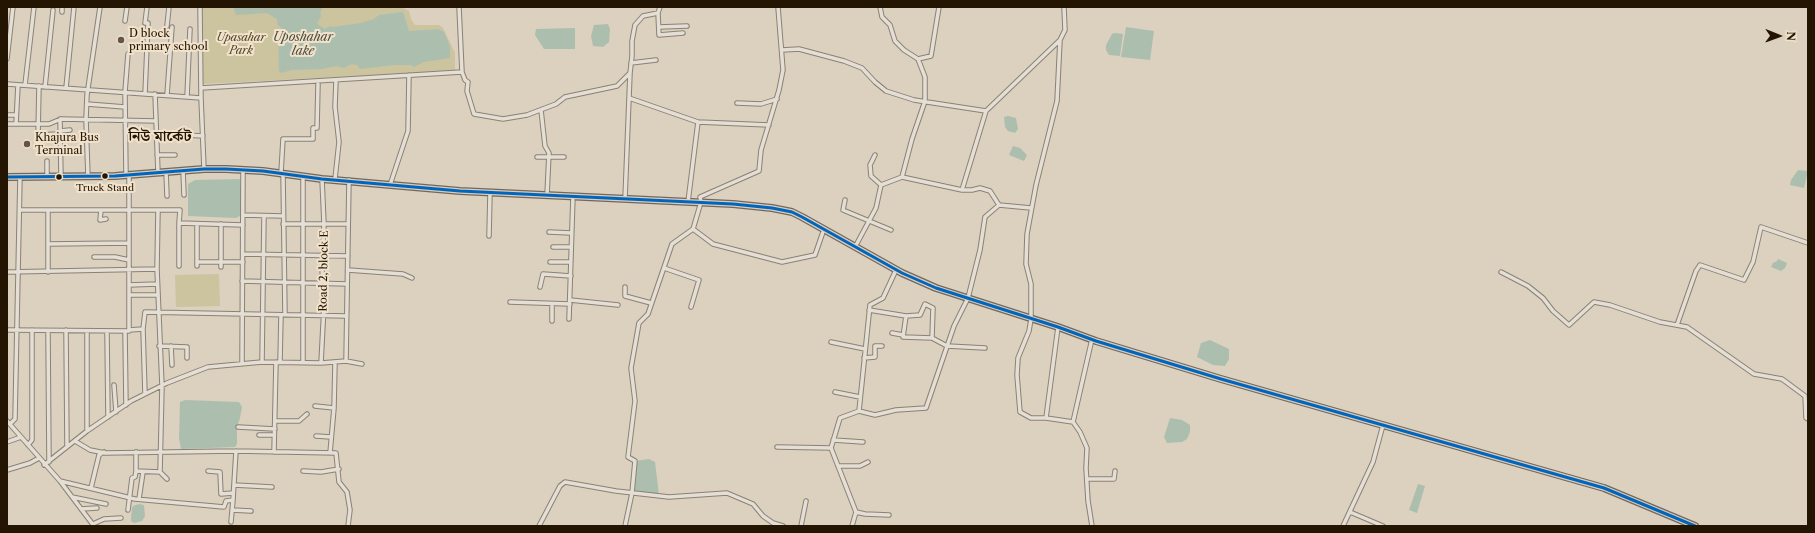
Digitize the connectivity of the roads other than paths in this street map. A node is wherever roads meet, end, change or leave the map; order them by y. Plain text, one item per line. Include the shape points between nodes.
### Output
1 (13, 7) edge
2 (34, 7) edge
3 (74, 7) edge
4 (100, 7) edge
5 (127, 7) edge
6 (147, 7) edge
7 (169, 7) edge
8 (200, 7) edge
9 (459, 7) edge
10 (660, 7) edge
11 (778, 7) edge
12 (880, 7) edge
13 (939, 7) edge
14 (1064, 7) edge
15 (53, 10) dead end
16 (658, 13) junction
17 (125, 21) dead end
18 (167, 26) dead end
19 (687, 26) dead end
20 (172, 27) dead end
21 (659, 27) junction
22 (190, 29) dead end
23 (683, 33) dead end
24 (1060, 40) junction
25 (782, 50) junction
26 (128, 54) dead end
27 (7, 59) edge
28 (918, 59) junction
29 (656, 60) dead end
30 (631, 63) junction
31 (462, 72) junction
32 (630, 73) junction
33 (409, 75) junction
34 (336, 80) junction
35 (7, 84) edge
36 (318, 84) dead end
37 (18, 85) junction
38 (25, 85) junction
39 (39, 86) junction
40 (45, 87) junction
41 (66, 88) junction
42 (201, 88) junction
43 (89, 89) junction
44 (125, 92) junction
45 (146, 94) junction
46 (155, 94) junction
47 (167, 95) junction
48 (187, 97) junction
49 (201, 98) junction
50 (629, 98) junction
51 (777, 99) junction
52 (925, 101) junction
53 (738, 103) dead end
54 (87, 104) junction
55 (125, 107) junction
56 (541, 110) junction
57 (986, 111) junction
58 (7, 115) edge
59 (16, 115) junction
60 (60, 119) junction
61 (86, 119) junction
62 (125, 121) junction
63 (156, 121) junction
64 (698, 122) junction
65 (7, 124) edge
66 (16, 124) junction
67 (38, 124) junction
68 (769, 125) junction
69 (70, 130) dead end
70 (60, 131) junction
71 (186, 135) dead end
72 (203, 136) junction
73 (157, 155) junction
74 (175, 155) dead end
75 (875, 155) dead end
76 (548, 156) junction
77 (537, 157) dead end
78 (564, 157) dead end
79 (47, 161) dead end
80 (204, 168) junction
81 (183, 170) junction
82 (243, 170) junction
83 (166, 172) junction
84 (158, 173) junction
85 (282, 173) junction
86 (128, 175) junction
87 (303, 176) junction
88 (7, 177) edge
89 (20, 177) junction
90 (47, 177) junction
91 (61, 177) junction
92 (88, 177) junction
93 (902, 177) junction
94 (322, 179) junction
95 (335, 179) junction
96 (349, 180) junction
97 (390, 185) junction
98 (880, 185) junction
99 (962, 190) junction
100 (490, 193) junction
101 (184, 195) dead end
102 (547, 195) junction
103 (167, 196) dead end
104 (573, 196) junction
105 (625, 199) junction
106 (845, 200) dead end
107 (688, 202) junction
108 (701, 202) junction
109 (999, 205) junction
110 (1032, 208) junction
111 (20, 210) junction
112 (48, 210) junction
113 (101, 210) junction
114 (130, 210) junction
115 (156, 210) junction
116 (243, 215) junction
117 (264, 216) junction
118 (283, 216) junction
119 (106, 219) dead end
120 (868, 221) junction
121 (179, 223) junction
122 (197, 224) junction
123 (221, 224) junction
124 (283, 224) junction
125 (302, 224) junction
126 (324, 224) junction
127 (348, 224) junction
128 (243, 225) junction
129 (824, 228) junction
130 (693, 229) junction
131 (891, 230) dead end
132 (549, 232) dead end
133 (571, 233) junction
134 (489, 236) dead end
135 (129, 243) junction
136 (1808, 243) edge
137 (48, 244) junction
138 (553, 247) dead end
139 (570, 247) junction
140 (855, 247) junction
141 (243, 254) junction
142 (264, 254) junction
143 (284, 255) junction
144 (303, 255) junction
145 (323, 256) junction
146 (348, 256) junction
147 (94, 257) dead end
148 (129, 260) junction
149 (221, 262) junction
150 (243, 262) junction
151 (550, 262) dead end
152 (570, 262) junction
153 (179, 266) dead end
154 (221, 267) dead end
155 (664, 268) junction
156 (157, 269) junction
157 (129, 270) junction
158 (348, 270) junction
159 (896, 270) junction
160 (7, 272) edge
161 (18, 272) junction
162 (48, 272) junction
163 (1501, 272) dead end
164 (571, 276) junction
165 (412, 278) dead end
166 (242, 281) junction
167 (263, 281) junction
168 (284, 282) junction
169 (303, 282) junction
170 (157, 284) junction
171 (322, 284) junction
172 (347, 284) junction
173 (129, 285) junction
174 (540, 287) dead end
175 (625, 287) dead end
176 (129, 295) junction
177 (158, 295) junction
178 (968, 298) junction
179 (129, 300) junction
180 (135, 300) dead end
181 (510, 302) dead end
182 (570, 302) junction
183 (651, 303) junction
184 (552, 304) junction
185 (618, 305) dead end
186 (691, 307) dead end
187 (869, 310) junction
188 (158, 312) junction
189 (242, 314) junction
190 (263, 314) junction
191 (283, 315) junction
192 (303, 315) junction
193 (323, 316) junction
194 (346, 316) junction
195 (906, 316) junction
196 (569, 319) dead end
197 (1031, 319) junction
198 (552, 321) dead end
199 (1677, 325) junction
200 (1058, 327) junction
201 (143, 329) junction
202 (7, 330) edge
203 (17, 330) junction
204 (32, 330) junction
205 (66, 330) junction
206 (127, 330) junction
207 (48, 332) dead end
208 (87, 332) dead end
209 (107, 332) dead end
210 (892, 333) dead end
211 (903, 335) junction
212 (932, 338) junction
213 (1092, 339) junction
214 (831, 342) dead end
215 (159, 346) junction
216 (171, 346) junction
217 (882, 346) dead end
218 (947, 346) junction
219 (985, 348) dead end
220 (865, 349) junction
221 (187, 358) dead end
222 (864, 358) junction
223 (346, 361) junction
224 (262, 362) junction
225 (276, 362) junction
226 (280, 362) junction
227 (303, 362) junction
228 (321, 363) junction
229 (334, 363) junction
230 (242, 364) junction
231 (362, 364) dead end
232 (172, 365) dead end
233 (114, 385) dead end
234 (162, 386) junction
235 (835, 392) dead end
236 (145, 394) junction
237 (860, 397) junction
238 (126, 405) junction
239 (315, 406) dead end
240 (334, 408) junction
241 (859, 411) junction
242 (116, 412) junction
243 (307, 414) dead end
244 (108, 417) junction
245 (1046, 418) junction
246 (1808, 419) edge
247 (275, 421) junction
248 (8, 422) edge
249 (1073, 422) junction
250 (1383, 425) junction
251 (238, 427) dead end
252 (275, 429) junction
253 (86, 431) junction
254 (274, 434) junction
255 (259, 435) dead end
256 (316, 436) dead end
257 (21, 437) junction
258 (331, 437) junction
259 (833, 440) junction
260 (75, 441) junction
261 (7, 442) edge
262 (863, 442) dead end
263 (28, 446) junction
264 (777, 447) dead end
265 (67, 448) junction
266 (831, 448) junction
267 (104, 452) junction
268 (136, 452) junction
269 (160, 452) junction
270 (236, 452) junction
271 (274, 452) junction
272 (330, 453) junction
273 (39, 458) junction
274 (49, 462) junction
275 (868, 462) dead end
276 (44, 465) junction
277 (838, 466) junction
278 (339, 469) junction
279 (7, 470) edge
280 (136, 471) junction
281 (208, 471) dead end
282 (303, 471) dead end
283 (1115, 471) dead end
284 (143, 472) junction
285 (160, 472) junction
286 (167, 479) dead end
287 (1087, 479) junction
288 (60, 481) junction
289 (234, 485) junction
290 (272, 487) dead end
291 (92, 488) junction
292 (233, 493) junction
293 (632, 493) junction
294 (72, 497) junction
295 (128, 497) junction
296 (139, 499) junction
297 (233, 500) junction
298 (806, 501) dead end
299 (106, 504) dead end
300 (98, 508) dead end
301 (80, 509) junction
302 (128, 510) dead end
303 (232, 510) junction
304 (251, 511) dead end
305 (856, 512) junction
306 (1350, 512) junction
307 (889, 516) dead end
308 (121, 518) dead end
309 (231, 522) dead end
310 (93, 525) edge
311 (348, 526) edge
312 (539, 526) edge
313 (625, 526) edge
314 (783, 526) edge
315 (801, 526) edge
316 (852, 526) edge
317 (1092, 526) edge
318 (1343, 526) edge
319 (1383, 526) edge
320 (1695, 526) edge

1 - 27 street
2 - 38 street
3 - 41 street
4 - 43 street
5 - 17 street
6 - 45 street
7 - 18 street
8 - 42 street
9 - 31 street
10 - 16 street
11 - 25 street
12 - 28 street via 882,17 890,25 895,41
13 - 28 street via 931,56
14 - 24 street via 1065,30
15 - 40 street
16 - 21 street
16 - 30 street via 644,16 635,25
19 - 21 street
20 - 47 street
21 - 23 street via 659,35
22 - 48 street
24 - 57 street
24 - 110 street via 1057,101
25 - 51 street via 783,70
25 - 52 street via 799,50 844,61 862,68 886,91
26 - 44 street
28 - 52 street via 925,77
29 - 30 street
30 - 32 street
31 - 33 street
31 - 56 street via 468,82 467,91 474,114 503,118 527,115
32 - 50 street
32 - 56 street via 617,86 565,98
33 - 34 street
33 - 97 street via 408,131
34 - 42 street
34 - 95 street via 338,142
35 - 37 street
36 - 85 street via 317,128 314,128 313,139 283,139
37 - 38 street
37 - 59 street
38 - 39 street
39 - 40 street
39 - 67 street
40 - 41 street
41 - 43 street
42 - 49 street
43 - 44 street
43 - 54 street
44 - 45 street
44 - 55 street
45 - 46 street
46 - 47 street
46 - 63 street
47 - 48 street
48 - 49 street
49 - 72 street
50 - 64 street
50 - 105 street
51 - 53 street via 760,104
51 - 68 street
52 - 57 street
52 - 93 street
54 - 55 street
54 - 61 street
55 - 62 street
56 - 76 street
57 - 99 street
58 - 59 street
59 - 66 street
60 - 61 street
60 - 67 street
60 - 70 street
61 - 62 street
61 - 92 street
62 - 63 street
62 - 86 street
63 - 73 street
64 - 68 street
64 - 107 street
65 - 66 street
66 - 67 street
67 - 70 street via 38,135 58,134
68 - 108 street via 761,150 759,171 700,197
69 - 70 street
70 - 91 street
71 - 72 street
72 - 80 street
73 - 74 street
73 - 84 street
75 - 98 street via 870,164 871,176
76 - 77 street
76 - 78 street
76 - 102 street
79 - 90 street
80 - 81 highway
80 - 82 highway
81 - 83 highway
81 - 101 street
82 - 85 highway
82 - 116 street
83 - 84 highway
83 - 103 street
84 - 86 highway
85 - 87 highway
85 - 118 street
86 - 92 highway
86 - 114 street
87 - 94 highway
87 - 125 street
88 - 89 highway
89 - 90 highway
89 - 111 street
90 - 91 highway
91 - 92 highway
93 - 98 street
93 - 99 street
94 - 95 highway
94 - 126 street, Road 2, block E
95 - 96 highway
96 - 97 highway
96 - 127 street
97 - 100 highway
98 - 120 street via 876,208
99 - 109 street via 980,188 990,191
100 - 102 highway
100 - 134 street
102 - 104 highway
104 - 105 highway
104 - 133 street
105 - 107 highway
106 - 120 street via 843,210
107 - 108 highway
108 - 129 highway via 782,210
108 - 130 street
109 - 110 street
109 - 178 street via 985,217
110 - 197 street via 1027,234 1026,264 1031,284
111 - 112 street
111 - 161 street
112 - 113 street
112 - 137 street
113 - 114 street
113 - 119 street via 99,220
114 - 115 street
114 - 135 street
115 - 121 street via 180,210
115 - 156 street
116 - 117 street
116 - 128 street
117 - 118 street
117 - 142 street
118 - 124 street
120 - 131 street
120 - 140 street
121 - 122 street
121 - 153 street
122 - 123 street
122 - 149 street via 197,264
123 - 128 street
123 - 149 street
124 - 125 street
124 - 143 street
125 - 126 street
125 - 144 street
126 - 127 street
126 - 145 street, Road 2, block E
127 - 146 street
128 - 141 street
129 - 130 street via 815,255 782,262 713,244
129 - 140 highway
130 - 155 street via 672,244
132 - 133 street
133 - 139 street
135 - 137 street
135 - 148 street
136 - 199 street via 1761,227 1753,262 1744,280 1700,265
137 - 162 street
138 - 139 street
139 - 152 street
140 - 159 highway
141 - 142 street
141 - 150 street
142 - 143 street
142 - 167 street
143 - 144 street
143 - 168 street
144 - 145 street
144 - 169 street
145 - 146 street
145 - 171 street, Road 2, block E
146 - 158 street
147 - 148 street
148 - 157 street
149 - 150 street
149 - 154 street
150 - 166 street
151 - 152 street
152 - 164 street
155 - 183 street
155 - 186 street via 699,280
156 - 157 street
156 - 170 street
157 - 162 street
157 - 173 street
158 - 165 street via 403,274
158 - 172 street
159 - 178 highway via 925,284
159 - 187 street via 883,298 870,305
160 - 161 street
161 - 162 street
161 - 203 street
163 - 199 street via 1528,286 1569,326 1594,302
164 - 174 street via 543,274
164 - 182 street
166 - 167 street
166 - 189 street
167 - 168 street
167 - 190 street
168 - 169 street
168 - 191 street
169 - 171 street
169 - 192 street
170 - 173 street
170 - 177 street
171 - 172 street
171 - 193 street, Road 2, block E
172 - 194 street
173 - 176 street
175 - 183 street via 625,296
176 - 177 street
176 - 179 street
177 - 188 street
178 - 197 highway
178 - 218 street
179 - 180 street
179 - 206 street
181 - 184 street
182 - 184 street
182 - 185 street
182 - 196 street
183 - 293 street via 648,314 639,323 631,368 635,401 628,457 635,461
184 - 198 street
187 - 195 street
187 - 220 street
188 - 189 street
188 - 201 street via 145,312
188 - 215 street
189 - 190 street
189 - 230 street
190 - 191 street
190 - 224 street
191 - 192 street
191 - 226 street
192 - 193 street
192 - 227 street
193 - 194 street
193 - 228 street, Road 2, block E
194 - 223 street
195 - 211 street
195 - 212 street via 920,315 925,304 933,308
197 - 200 highway
197 - 245 street via 1018,358 1020,412 1030,418
199 - 246 street via 1687,327 1754,374 1782,379 1805,396
200 - 213 highway
200 - 245 street
201 - 206 street
201 - 236 street
202 - 203 street
203 - 204 street
203 - 248 street via 15,419
204 - 205 street
204 - 263 street via 32,440
205 - 206 street
205 - 265 street
206 - 238 street
207 - 274 street
208 - 253 street
209 - 244 street
210 - 211 street
211 - 212 street
212 - 218 street
213 - 249 street
213 - 250 highway
214 - 220 street
215 - 216 street
215 - 234 street
216 - 221 street via 187,347
216 - 232 street
217 - 222 street via 875,346 875,357
218 - 219 street
218 - 241 street via 926,408 896,410 875,415
220 - 222 street
222 - 237 street
223 - 229 street
223 - 231 street
224 - 225 street
224 - 230 street
225 - 226 street
225 - 247 street
226 - 227 street
227 - 228 street
228 - 229 street
229 - 240 street
230 - 234 street via 208,368
233 - 242 street
234 - 236 street
234 - 269 street
235 - 237 street
236 - 238 street
237 - 241 street
238 - 242 street
239 - 240 street
240 - 258 street
241 - 259 street via 840,418
242 - 244 street
243 - 247 street via 299,421
244 - 253 street
245 - 249 street
247 - 252 street
248 - 257 street
249 - 287 street via 1087,448
250 - 306 street via 1373,462
250 - 320 highway via 1604,488
251 - 252 street
252 - 254 street
253 - 260 street
254 - 255 street
254 - 271 street
256 - 258 street
257 - 261 street
257 - 263 street
258 - 272 street
259 - 262 street
259 - 266 street
260 - 265 street
260 - 267 street via 90,450
263 - 273 street
264 - 266 street
265 - 274 street
266 - 277 street
267 - 268 street
267 - 291 street via 99,455
268 - 269 street
268 - 280 street
269 - 270 street
269 - 285 street
270 - 271 street
270 - 289 street
271 - 272 street
272 - 278 street via 336,453
273 - 276 street
273 - 279 street
274 - 276 street
275 - 277 street via 860,466
276 - 288 street
277 - 305 street
278 - 282 street
278 - 311 street via 339,482 347,492 350,510
280 - 284 street
280 - 295 street
281 - 292 street via 220,472 221,494
283 - 287 street via 1114,479
284 - 285 street
284 - 296 street
285 - 286 street
287 - 317 street
288 - 291 street
288 - 294 street
289 - 290 street
289 - 292 street
291 - 295 street
292 - 297 street
293 - 312 street via 565,482 560,486
293 - 313 street
293 - 314 street via 669,497 727,493 753,504 763,516
294 - 299 street
294 - 301 street
295 - 296 street
295 - 302 street
296 - 297 street via 224,507 226,502
297 - 303 street
298 - 315 street
300 - 301 street
301 - 310 street
303 - 304 street
303 - 309 street
305 - 307 street
305 - 316 street
306 - 318 street
306 - 319 street
308 - 310 street via 104,519

